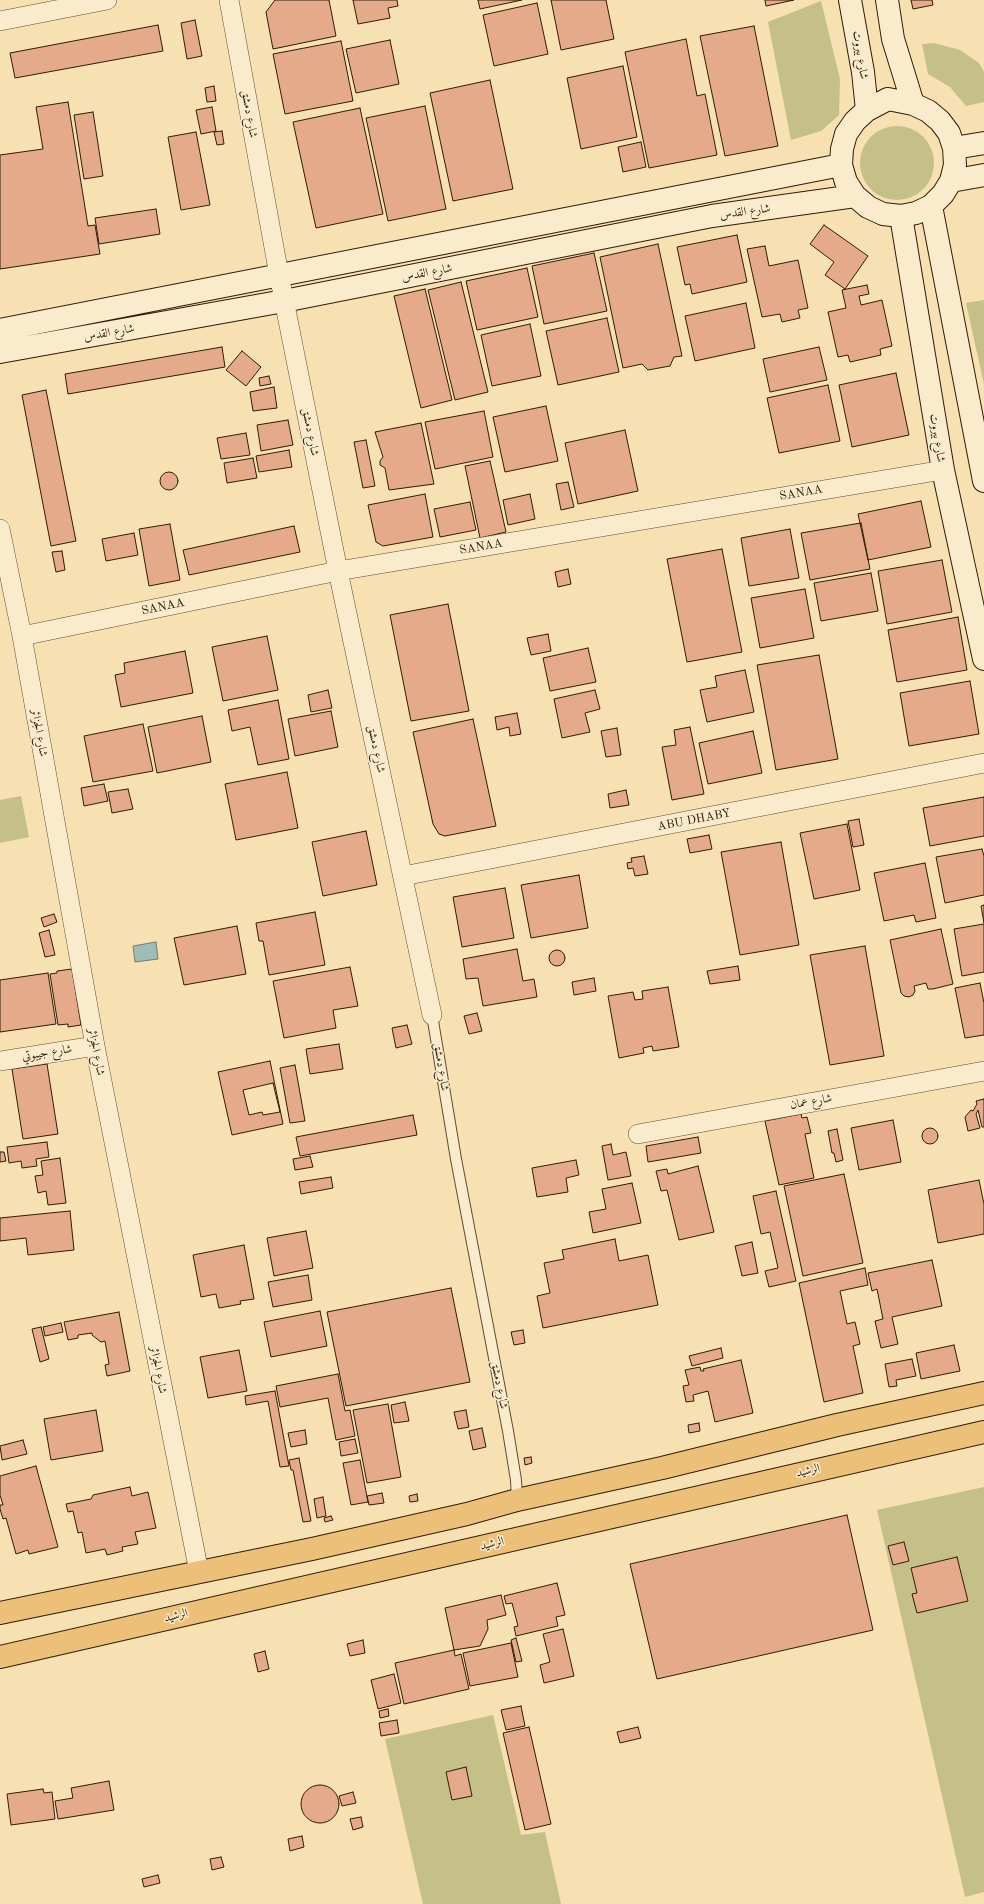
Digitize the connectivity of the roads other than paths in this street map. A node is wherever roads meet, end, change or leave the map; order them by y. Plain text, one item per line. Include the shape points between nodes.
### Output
1 (107, 0) edge
2 (229, 0) edge
3 (850, 0) edge
4 (887, 0) edge
5 (0, 21) edge
6 (913, 104) junction
7 (868, 110) junction
8 (984, 143) edge
9 (954, 148) junction
10 (841, 166) junction
11 (984, 175) edge
12 (951, 181) junction
13 (855, 196) junction
14 (931, 206) junction
15 (901, 216) junction
16 (279, 275) junction
17 (284, 301) junction
18 (0, 330) edge
19 (0, 352) edge
20 (983, 467) edge
21 (942, 470) junction
22 (0, 529) edge
23 (338, 571) junction
24 (22, 636) junction
25 (984, 659) edge
26 (984, 763) edge
27 (403, 876) junction
28 (432, 1015) joint
29 (95, 1046) junction
30 (0, 1061) edge
31 (984, 1071) edge
32 (638, 1134) dead end
33 (984, 1393) edge
34 (984, 1432) edge
35 (517, 1500) junction
36 (199, 1572) junction
37 (0, 1613) edge
38 (0, 1657) edge

1 - 5 street
2 - 16 street, شارع دمشق
3 - 7 main road, شارع بيروت
4 - 6 main road via 893,39
6 - 7 main road via 888,100
6 - 9 main road via 928,110 940,121 949,134
7 - 10 main road via 855,121 846,134
8 - 9 main road
9 - 12 main road via 955,164
10 - 13 main road via 846,182
10 - 16 main road, شارع القدس
11 - 12 main road
12 - 14 main road
13 - 15 main road via 868,208 884,214
13 - 17 main road, شارع القدس via 712,216
14 - 15 main road
14 - 20 main road
15 - 21 main road, شارع بيروت
16 - 17 street, شارع دمشق
16 - 18 main road, شارع القدس
17 - 19 main road, شارع القدس
17 - 23 street, شارع دمشق
21 - 23 street, SANAA
21 - 25 main road, شارع بيروت
22 - 24 street, شارع الجزائر
23 - 24 street, SANAA
23 - 27 street, شارع دمشق
24 - 29 street, شارع الجزائر
26 - 27 street, ABU DHABY
27 - 28 street, شارع دمشق
28 - 35 lane, شارع دمشق via 456,1159 508,1431
29 - 30 street, شارع جيبوتي
29 - 36 street, شارع الجزائر
31 - 32 street, شارع عمان
33 - 35 main road
34 - 38 main road, الرشيد
35 - 36 main road via 467,1514
36 - 37 main road

